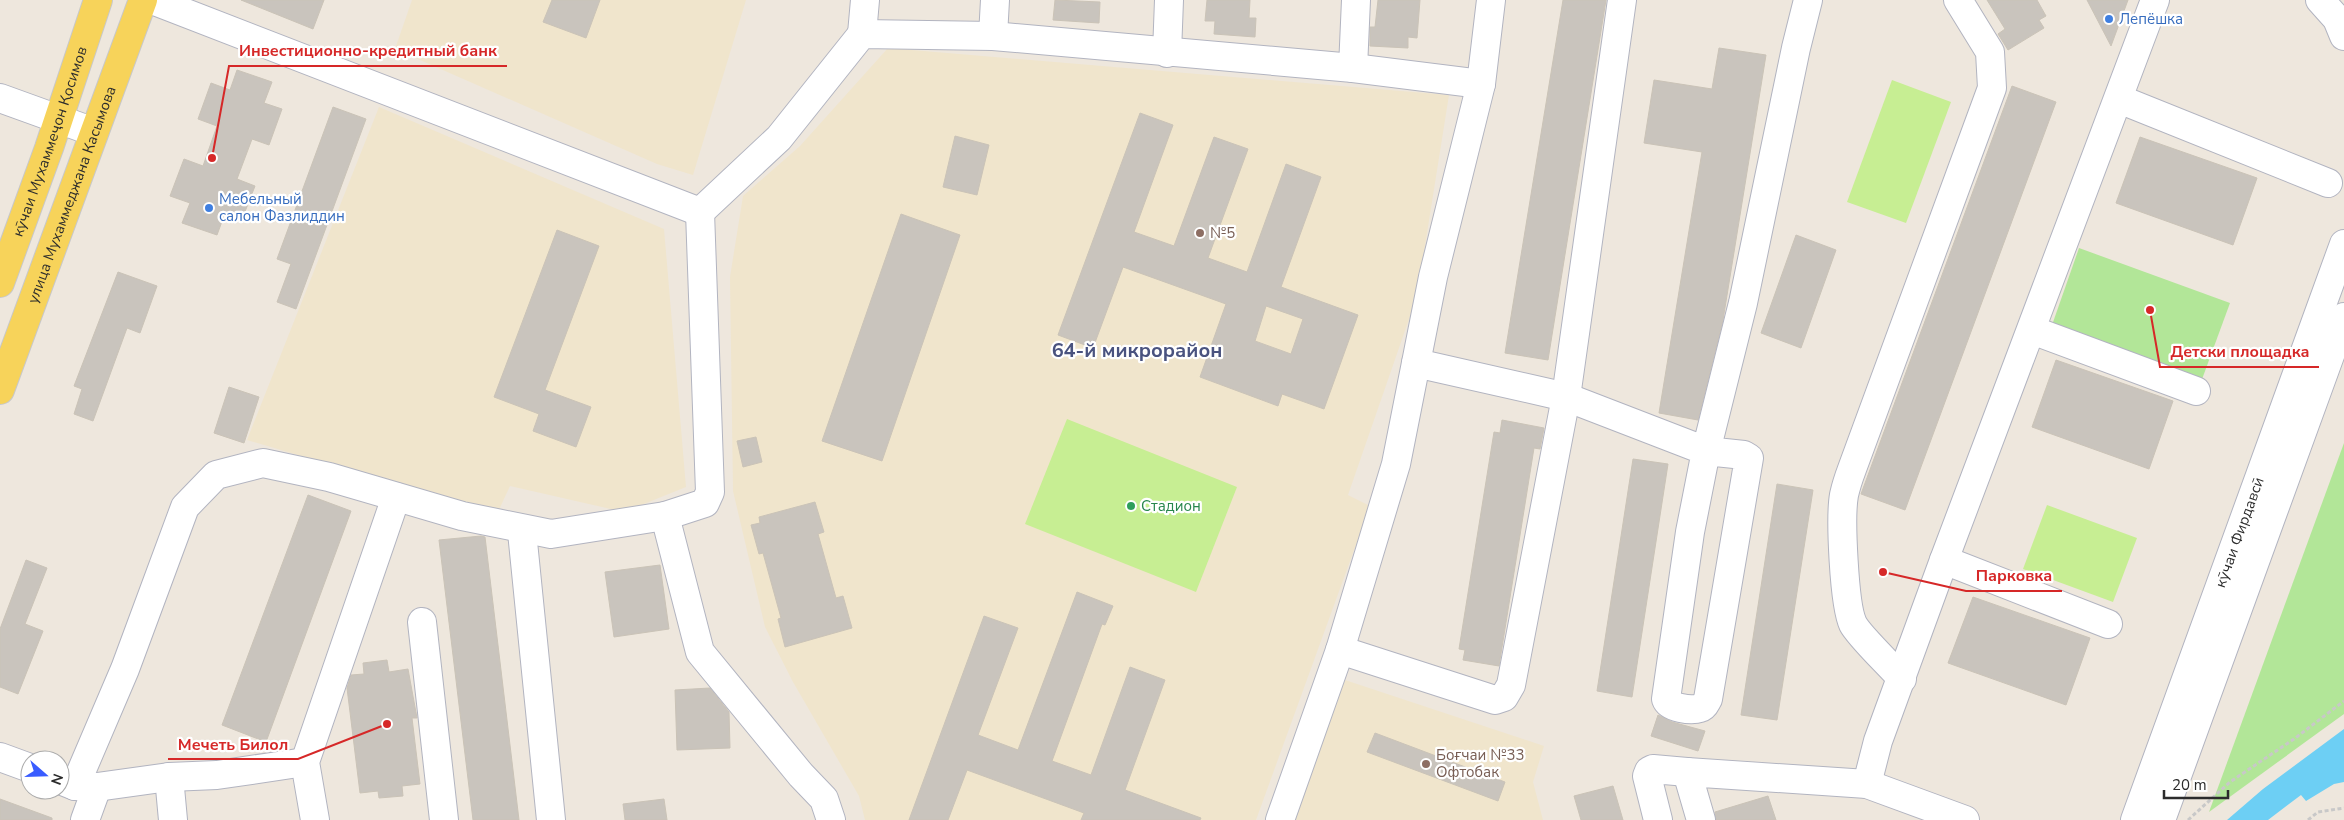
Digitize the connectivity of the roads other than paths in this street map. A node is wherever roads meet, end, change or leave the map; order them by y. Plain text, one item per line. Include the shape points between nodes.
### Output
1 (98, 0) edge
2 (143, 0) edge
3 (152, 0) edge
4 (865, 0) edge
5 (995, 0) edge
6 (1169, 0) edge
7 (1356, 0) edge
8 (1491, 0) edge
9 (1622, 0) edge
10 (1808, 0) edge
11 (1958, 0) edge
12 (2155, 0) edge
13 (2320, 0) edge
14 (862, 34) junction
15 (993, 36) junction
16 (2344, 36) edge
17 (1167, 53) junction
18 (1353, 68) junction
19 (1480, 84) junction
20 (0, 98) edge
21 (2119, 99) junction
22 (58, 118) junction
23 (94, 132) junction
24 (2328, 183) dead end
25 (700, 212) junction
26 (2344, 244) edge
27 (0, 283) edge
28 (2344, 317) edge
29 (2032, 330) junction
30 (1416, 362) junction
31 (0, 390) edge
32 (2196, 391) dead end
33 (1566, 397) junction
34 (1706, 451) junction
35 (396, 497) junction
36 (665, 516) junction
37 (522, 532) dead end
38 (1944, 560) junction
39 (422, 622) dead end
40 (2108, 624) dead end
41 (1340, 650) junction
42 (1902, 679) junction
43 (0, 757) edge
44 (305, 762) junction
45 (20, 764) edge
46 (1687, 772) junction
47 (169, 777) junction
48 (77, 784) edge
49 (1867, 784) junction
50 (2174, 819) edge
51 (85, 820) edge
52 (173, 820) edge
53 (315, 820) edge
54 (444, 820) edge
55 (551, 820) edge
56 (831, 820) edge
57 (1280, 820) edge
58 (1658, 820) edge
59 (1701, 820) edge
60 (1965, 820) edge
61 (2134, 820) edge

1 - 22 main road, кӯчаи Мухаммеҷон Қосимов
2 - 23 main road, улица Мухаммеджана Касымова
3 - 25 street
4 - 14 street
5 - 15 street
6 - 17 street
7 - 18 street
8 - 19 street
9 - 33 street
10 - 34 street via 1743,303
11 - 42 street via 1990,52 1992,88 1844,496 1842,527 1848,597 1854,625
12 - 21 street
13 - 16 street via 2338,19
14 - 15 street
14 - 25 street via 779,138
15 - 17 street
17 - 18 street
18 - 19 street
19 - 30 street via 1433,277
20 - 22 street
21 - 24 street
21 - 29 street
22 - 23 street
22 - 27 main road, кӯчаи Мухаммеҷон Қосимов
23 - 31 main road, улица Мухаммеджана Касымова
25 - 36 street via 710,492 705,503
26 - 61 street, кӯчаи Фирдавсӣ
28 - 50 street, кӯчаи Фирдавсӣ
29 - 32 street
29 - 38 street
30 - 33 street
30 - 41 street via 1396,464
33 - 34 street
33 - 41 street via 1511,685 1504,696 1495,700
34 - 34 street via 1690,532 1666,699 1672,706 1699,709 1708,699 1750,463 1744,455
35 - 36 street via 462,516 551,534
35 - 44 street
35 - 48 street via 263,463 216,475 185,507 125,669
36 - 56 street via 700,652 824,800
37 - 55 street
38 - 40 street
38 - 42 street
39 - 54 street
41 - 57 street
42 - 49 street via 1878,741
43 - 45 street
44 - 47 street via 217,775
44 - 53 street
46 - 49 street
46 - 58 street via 1649,771 1647,776
46 - 59 street
47 - 48 street
47 - 52 street
48 - 51 street
49 - 60 street

